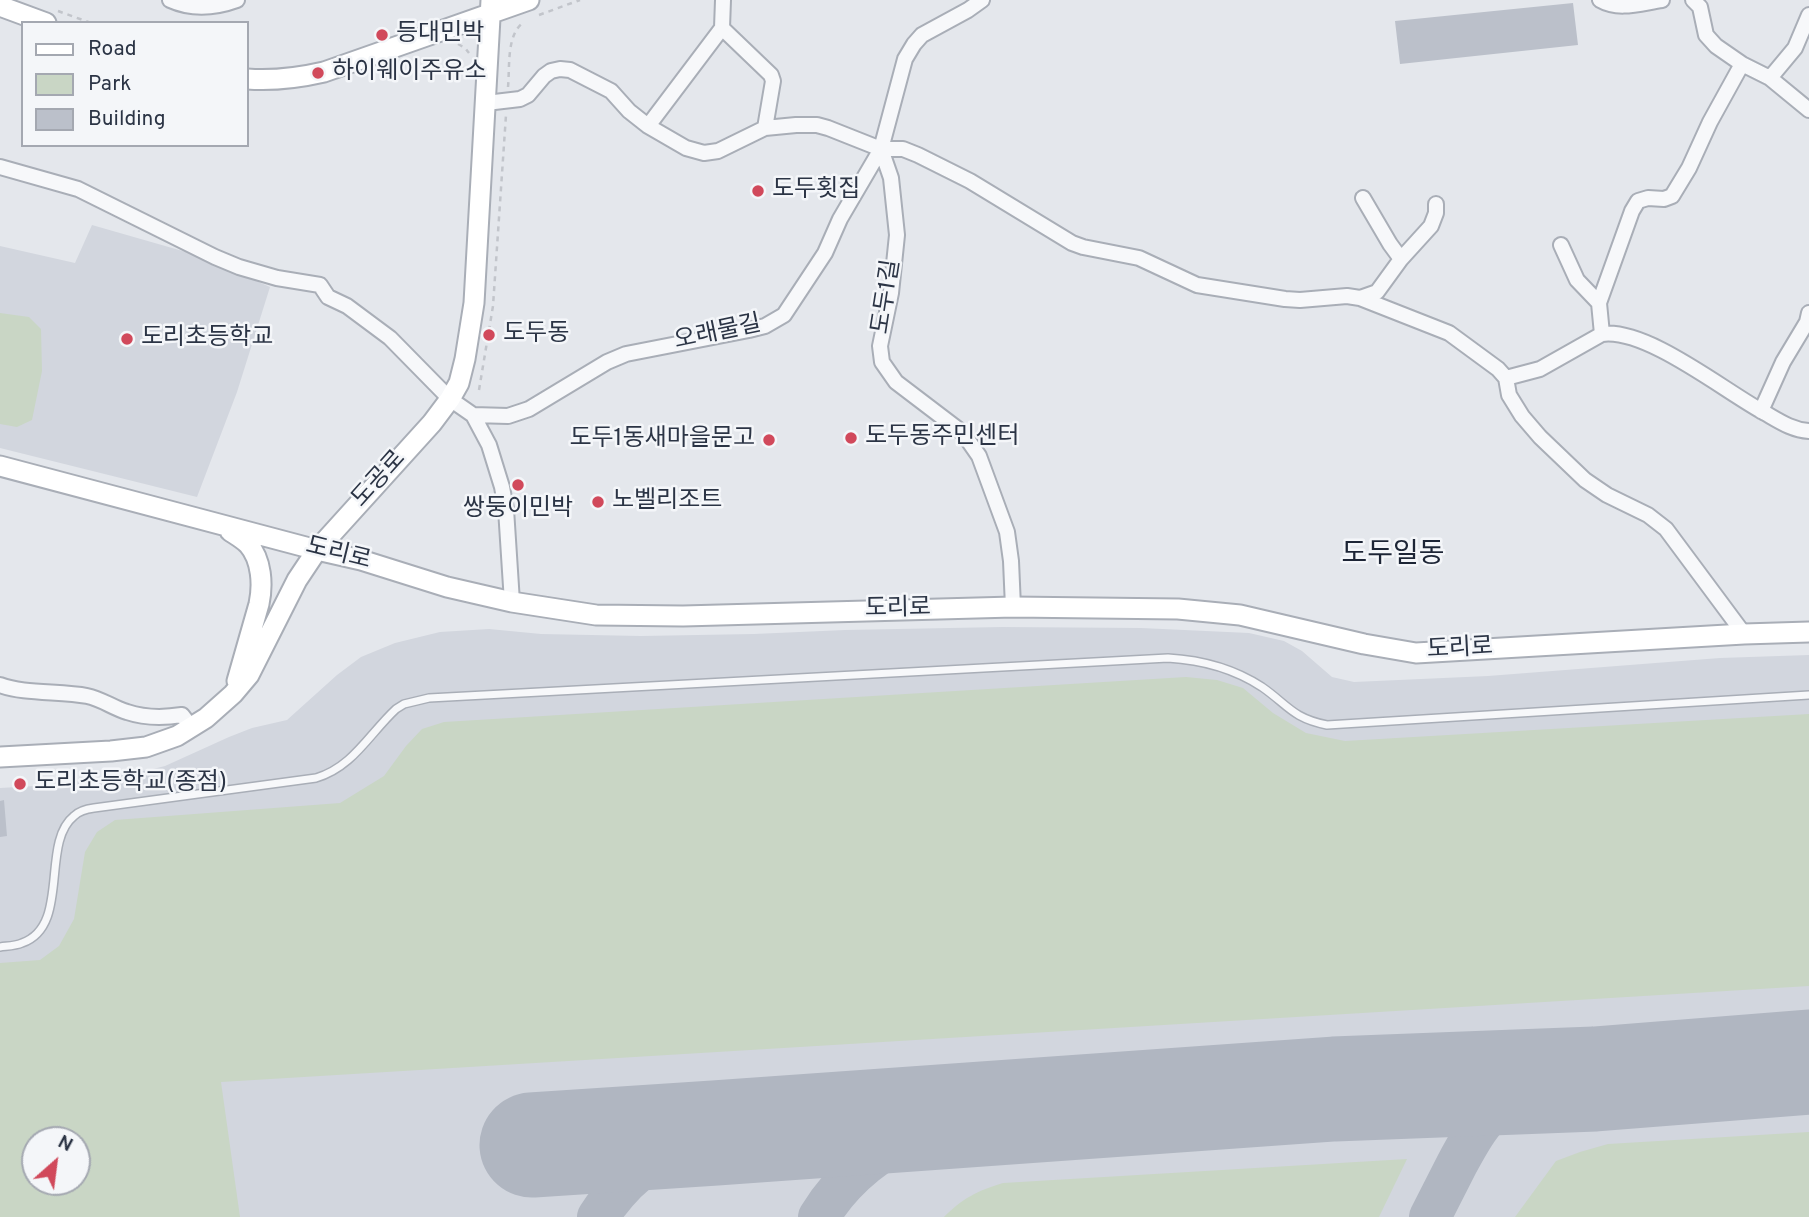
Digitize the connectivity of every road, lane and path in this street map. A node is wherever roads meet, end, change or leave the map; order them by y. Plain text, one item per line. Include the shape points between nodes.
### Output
1 (170, 0) edge
2 (237, 0) edge
3 (580, 0) edge
4 (723, 0) edge
5 (982, 0) edge
6 (1600, 0) edge
7 (1661, 0) edge
8 (1693, 0) edge
9 (0, 6) edge
10 (491, 7) edge
11 (533, 8) edge
12 (1809, 15) edge
13 (525, 20) dead end
14 (41, 21) edge
15 (722, 28) junction
16 (450, 47) dead end
17 (470, 54) dead end
18 (1742, 64) junction
19 (1770, 78) junction
20 (248, 79) edge
21 (507, 101) junction
22 (486, 103) junction
23 (1809, 110) edge
24 (648, 126) junction
25 (765, 128) junction
26 (881, 149) junction
27 (0, 167) edge
28 (1363, 198) dead end
29 (1436, 204) dead end
30 (1562, 245) dead end
31 (1401, 258) junction
32 (1360, 298) junction
33 (1599, 303) junction
34 (1809, 313) edge
35 (1602, 334) junction
36 (1506, 378) junction
37 (479, 390) dead end
38 (450, 399) junction
39 (1760, 411) junction
40 (473, 415) junction
41 (1809, 430) edge
42 (0, 466) edge
43 (224, 526) junction
44 (317, 550) junction
45 (512, 602) junction
46 (1013, 607) junction
47 (1809, 632) edge
48 (1744, 634) junction
49 (0, 685) edge
50 (233, 694) junction
51 (1809, 695) edge
52 (192, 728) junction
53 (0, 757) edge
54 (0, 947) edge

1 - 2 street via 201,7
3 - 11 path
4 - 15 street
5 - 26 street, 오래물길 via 914,44 905,59
6 - 7 street via 1621,6
8 - 18 street via 1700,7 1706,35
9 - 14 street
10 - 11 street
10 - 20 street via 324,72 278,80
10 - 22 street, 도공로
12 - 19 street via 1795,48
13 - 21 path via 511,41
15 - 24 street
15 - 25 street via 771,75
16 - 17 path via 459,44
18 - 19 street
18 - 33 street via 1672,196 1638,201 1632,211
19 - 23 street
21 - 22 street
21 - 24 street via 528,95 551,71 570,70 611,91
21 - 37 path via 493,306
22 - 38 street, 도공로 via 472,317 466,359
24 - 25 street via 704,153
25 - 26 street via 817,125
26 - 32 street via 903,149 918,155 1072,243 1139,258 1196,285 1285,299
26 - 40 street, 오래물길 via 816,268 775,321 626,354 529,409 508,416
26 - 46 street, 도두1길 via 891,178 897,235 880,346 882,362 897,382 963,433 979,456 1007,532
27 - 38 street via 78,189 239,267 320,285 328,297 390,338
28 - 31 street
29 - 31 street via 1431,226
30 - 33 street via 1577,280
31 - 32 street via 1377,292
32 - 36 street via 1448,333
33 - 35 street
34 - 39 street
35 - 36 street via 1541,369
35 - 39 street via 1640,340
36 - 48 street via 1509,395 1540,437 1585,480 1666,529
38 - 40 street
38 - 44 street, 도공로
39 - 41 street via 1796,430
40 - 45 street via 502,486
42 - 43 street, 도리로
43 - 44 street, 도리로
43 - 50 street via 252,549 261,581 259,604
44 - 45 street, 도리로
44 - 50 street, 도공로 via 249,675
45 - 46 street, 도리로 via 596,615 683,616
46 - 48 street, 도리로 via 1178,609 1240,615 1416,653
47 - 48 street, 도리로
49 - 52 street via 94,697 139,715 182,715
50 - 52 street, 도공로
51 - 54 lane via 1327,725 1294,713 1264,688 1223,668 1168,658 429,698 396,709 351,759 326,775 94,808 75,815 61,838 52,902 44,924 21,944
52 - 53 street, 도공로 via 130,750

